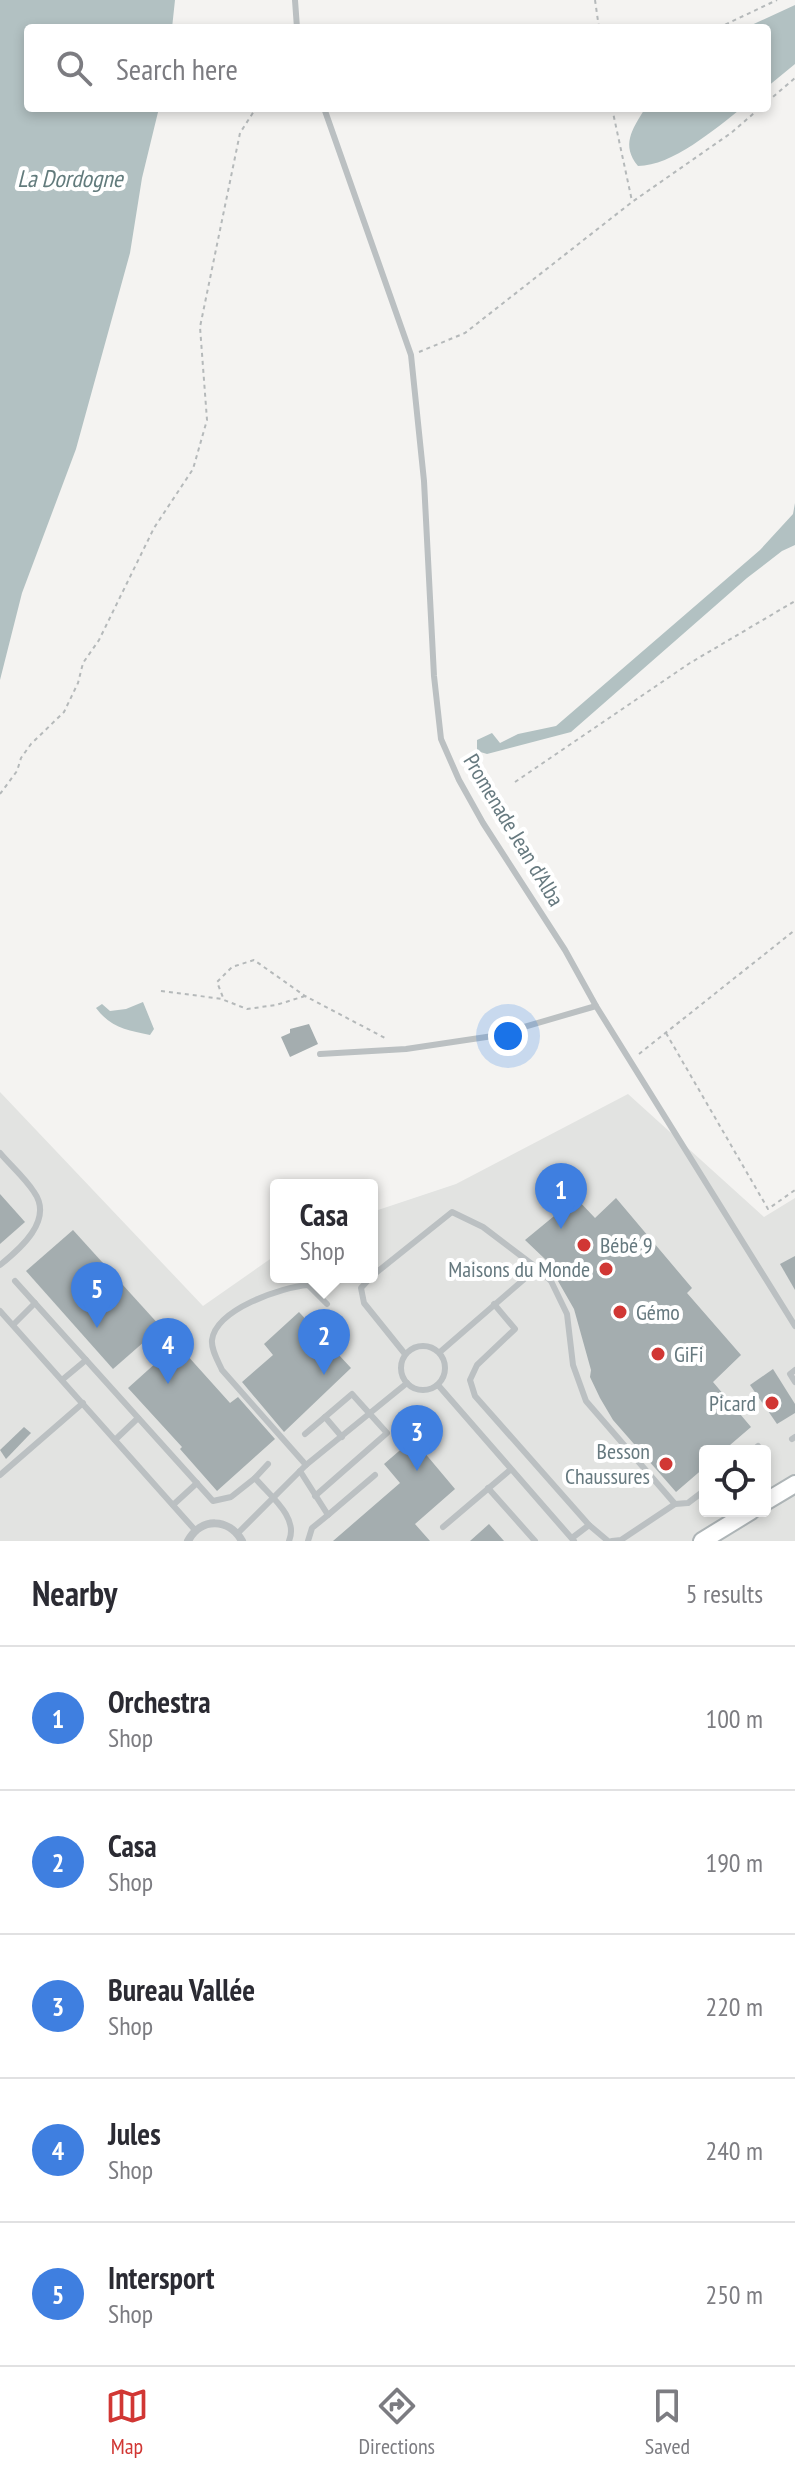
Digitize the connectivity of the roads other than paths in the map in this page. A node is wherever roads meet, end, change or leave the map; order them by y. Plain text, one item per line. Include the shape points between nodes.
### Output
1 (295, 0) edge
2 (297, 24) edge
3 (325, 112) edge
4 (596, 1006) junction
5 (320, 1054) dead end
6 (0, 1153) edge
7 (0, 1265) edge
8 (537, 1268) junction
9 (378, 1272) edge
10 (15, 1281) dead end
11 (366, 1283) edge
12 (35, 1303) junction
13 (327, 1304) dead end
14 (494, 1304) junction
15 (0, 1311) edge
16 (13, 1325) junction
17 (795, 1326) edge
18 (440, 1352) junction
19 (405, 1354) junction
20 (86, 1360) junction
21 (795, 1370) edge
22 (62, 1380) junction
23 (795, 1382) edge
24 (407, 1383) junction
25 (438, 1385) junction
26 (83, 1403) junction
27 (368, 1412) junction
28 (325, 1417) junction
29 (138, 1418) junction
30 (305, 1434) dead end
31 (342, 1437) junction
32 (115, 1440) junction
33 (268, 1464) dead end
34 (303, 1468) junction
35 (510, 1470) junction
36 (0, 1475) edge
37 (375, 1475) dead end
38 (255, 1478) junction
39 (197, 1483) junction
40 (795, 1484) edge
41 (488, 1488) junction
42 (699, 1495) edge
43 (315, 1496) junction
44 (273, 1498) junction
45 (771, 1498) edge
46 (675, 1504) junction
47 (173, 1505) junction
48 (328, 1515) junction
49 (741, 1517) edge
50 (589, 1525) junction
51 (443, 1527) dead end
52 (195, 1530) junction
53 (240, 1537) edge
54 (573, 1540) edge
55 (188, 1541) edge
56 (289, 1541) edge
57 (308, 1541) edge
58 (535, 1541) edge
59 (610, 1541) edge
60 (702, 1541) edge

1 - 2 lane
3 - 4 lane, Promenade Jean d'Alba via 411,355 441,739 483,823
4 - 5 lane via 493,1036
4 - 17 lane, Promenade Jean d'Alba
6 - 7 lane via 36,1194 41,1214 19,1250
8 - 9 lane via 483,1227 452,1212
8 - 14 lane
8 - 46 lane via 551,1281 567,1314 573,1365 586,1401
10 - 12 lane
11 - 19 lane via 361,1288 364,1303
12 - 16 lane
12 - 20 lane
13 - 34 lane via 308,1285 291,1286 243,1306 223,1320 212,1340 222,1370
14 - 18 lane
14 - 50 lane via 515,1329 477,1365 470,1380 475,1396
15 - 16 lane
16 - 22 lane
18 - 19 lane via 426,1345
18 - 25 lane via 446,1366
19 - 24 lane via 401,1369
20 - 22 lane
20 - 29 lane
21 - 23 lane via 790,1374
22 - 26 lane
24 - 25 lane via 425,1390
24 - 27 lane
25 - 35 lane
26 - 32 lane
26 - 36 lane
27 - 28 lane via 352,1394
27 - 31 lane
27 - 43 lane via 387,1433
28 - 30 lane
28 - 31 lane
29 - 32 lane
29 - 39 lane
31 - 34 lane
32 - 47 lane
33 - 38 lane
34 - 43 lane
34 - 44 lane
35 - 41 lane
35 - 54 lane
37 - 48 lane
38 - 39 lane via 231,1497 213,1501
38 - 44 lane
39 - 47 lane
40 - 45 main road
41 - 51 lane
41 - 58 lane
42 - 46 lane
43 - 48 lane
44 - 53 lane
44 - 56 lane via 292,1522
46 - 59 lane via 621,1540
47 - 52 lane
48 - 57 lane via 312,1528
49 - 60 main road
50 - 54 lane
50 - 59 lane
52 - 53 street via 212,1523 230,1527
52 - 55 street

